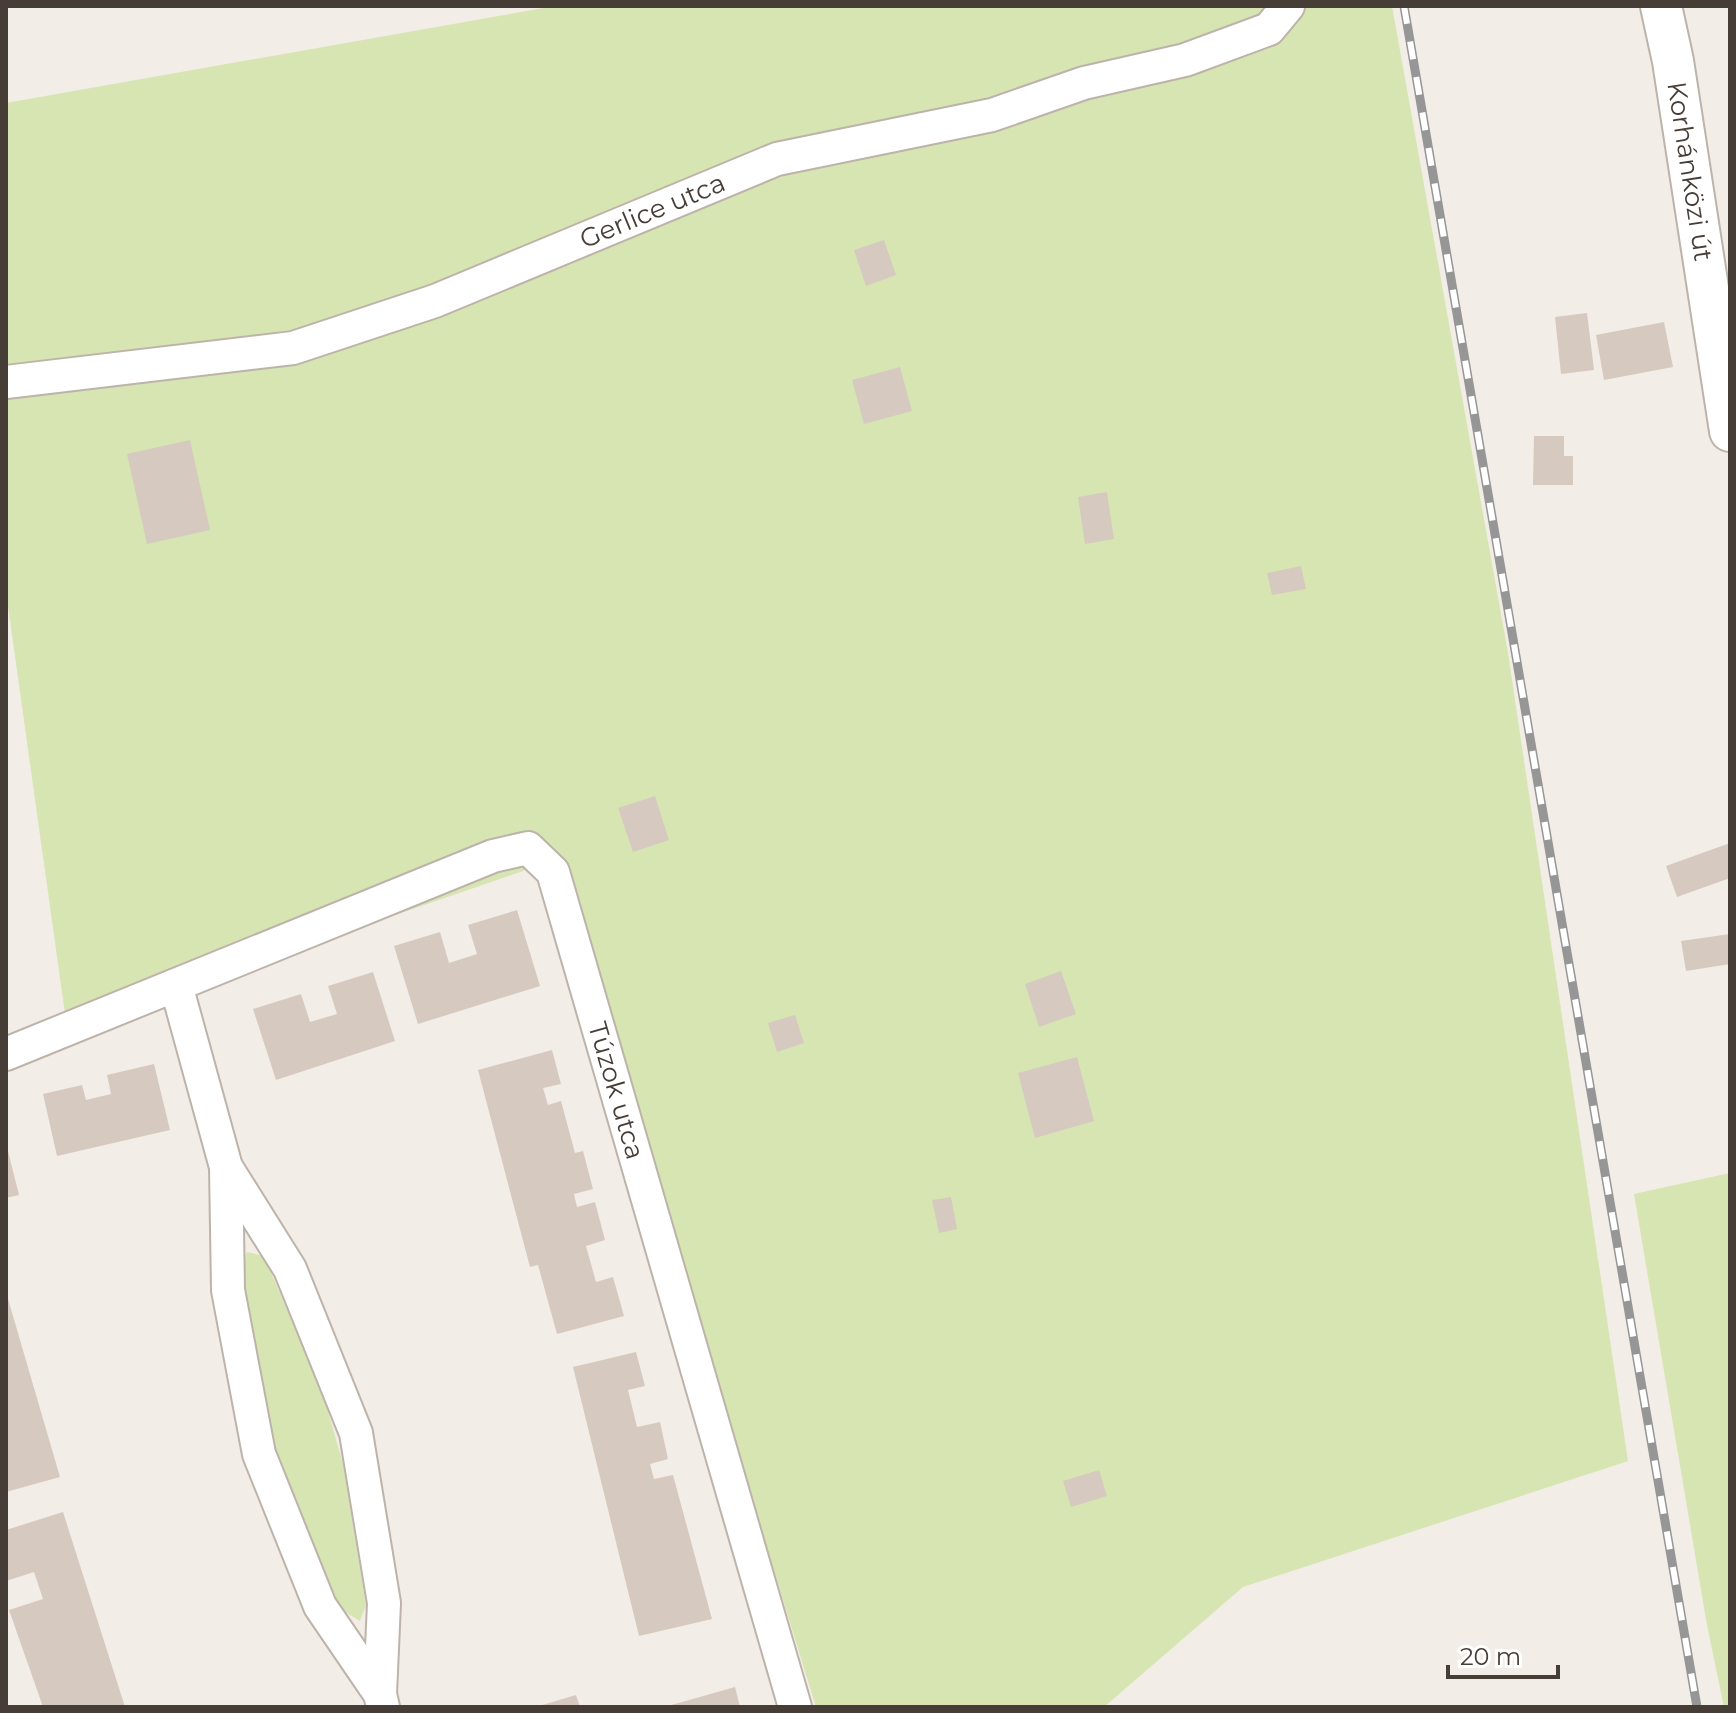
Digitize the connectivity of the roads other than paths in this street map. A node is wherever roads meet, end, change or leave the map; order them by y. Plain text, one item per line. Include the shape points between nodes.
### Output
1 (1288, 6) edge
2 (1661, 6) edge
3 (6, 382) edge
4 (1730, 431) edge
5 (176, 985) junction
6 (6, 1054) edge
7 (226, 1167) junction
8 (381, 1700) edge
9 (795, 1707) edge

1 - 3 street, Gerlice utca via 1269,29 1185,60 1084,83 992,115 777,159 435,301 293,348
2 - 4 street, Korhánközi út
5 - 6 street, Túzok utca
5 - 7 street
5 - 9 street, Túzok utca via 493,856 528,848 553,872
7 - 8 street via 228,1290 259,1454 320,1606
7 - 8 street via 290,1269 356,1433 384,1603

